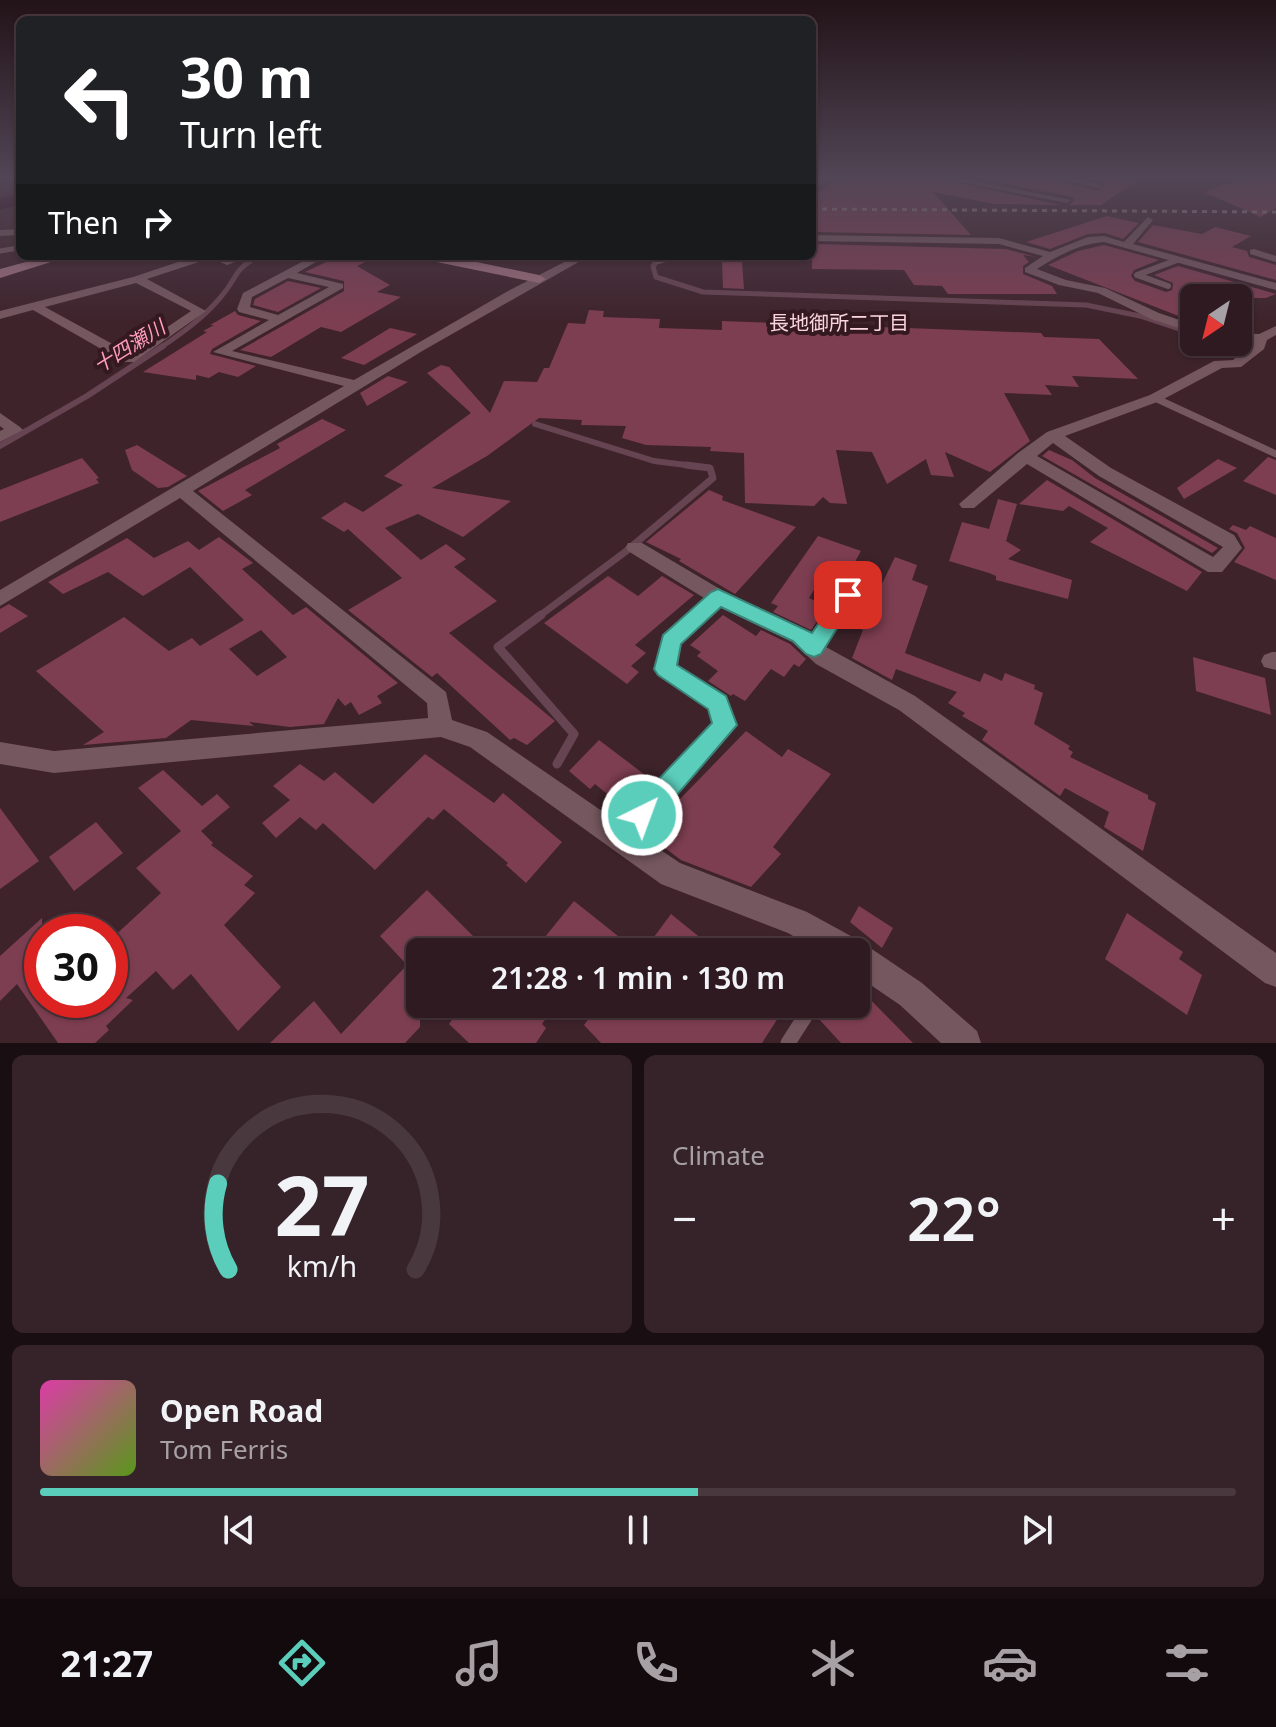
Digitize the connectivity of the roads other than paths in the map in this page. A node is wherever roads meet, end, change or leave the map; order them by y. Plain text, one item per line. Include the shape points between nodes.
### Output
1 (1144, 225) edge
2 (816, 238) edge
3 (1126, 246) junction
4 (1254, 252) dead end
5 (1051, 255) junction
6 (1276, 259) edge
7 (49, 260) edge
8 (195, 260) edge
9 (313, 260) edge
10 (446, 260) edge
11 (576, 260) edge
12 (1177, 260) junction
13 (0, 274) edge
14 (286, 274) junction
15 (137, 279) junction
16 (539, 279) junction
17 (1168, 286) dead end
18 (1276, 287) edge
19 (35, 306) junction
20 (0, 315) edge
21 (280, 319) junction
22 (1180, 324) edge
23 (1276, 330) edge
24 (1252, 338) edge
25 (1261, 338) junction
26 (357, 385) junction
27 (1155, 398) junction
28 (0, 418) edge
29 (1053, 435) junction
30 (0, 437) edge
31 (1276, 454) edge
32 (1024, 456) junction
33 (181, 490) junction
34 (968, 504) dead end
35 (635, 547) dead end
36 (865, 569) dead end
37 (718, 597) junction
38 (0, 599) edge
39 (814, 648) junction
40 (441, 727) junction
41 (0, 753) edge
42 (622, 837) junction
43 (824, 938) edge
44 (870, 967) edge
45 (1276, 972) edge
46 (804, 1018) edge
47 (788, 1043) edge
48 (965, 1043) edge

1 - 3 street
2 - 5 street via 999,241
3 - 5 street via 1088,240
3 - 12 street
4 - 6 street
5 - 22 street via 1029,270 1101,290
7 - 13 street
8 - 15 street
9 - 14 street
10 - 16 street
11 - 16 street
12 - 17 lane via 1137,275
12 - 18 street
14 - 21 street via 247,295 243,309
14 - 21 street via 339,286
15 - 19 street
15 - 19 street via 200,311 129,359
16 - 26 street
19 - 20 street
21 - 26 street via 220,352
23 - 25 street
24 - 25 street
25 - 27 street via 1259,346 1236,364 1219,364
26 - 33 street
27 - 29 street
27 - 31 lane
28 - 30 street via 15,430
29 - 32 street
29 - 32 street via 1105,472 1227,539 1233,548 1215,567
32 - 34 street
33 - 38 street
33 - 40 street via 438,699
35 - 37 street
36 - 39 street
37 - 39 street via 800,636
37 - 42 street via 671,640 666,669 718,703 725,725
39 - 45 street via 907,703
40 - 41 street via 54,762
40 - 42 street via 478,739
42 - 43 street via 671,874 797,922
44 - 48 street via 911,994
46 - 47 lane

